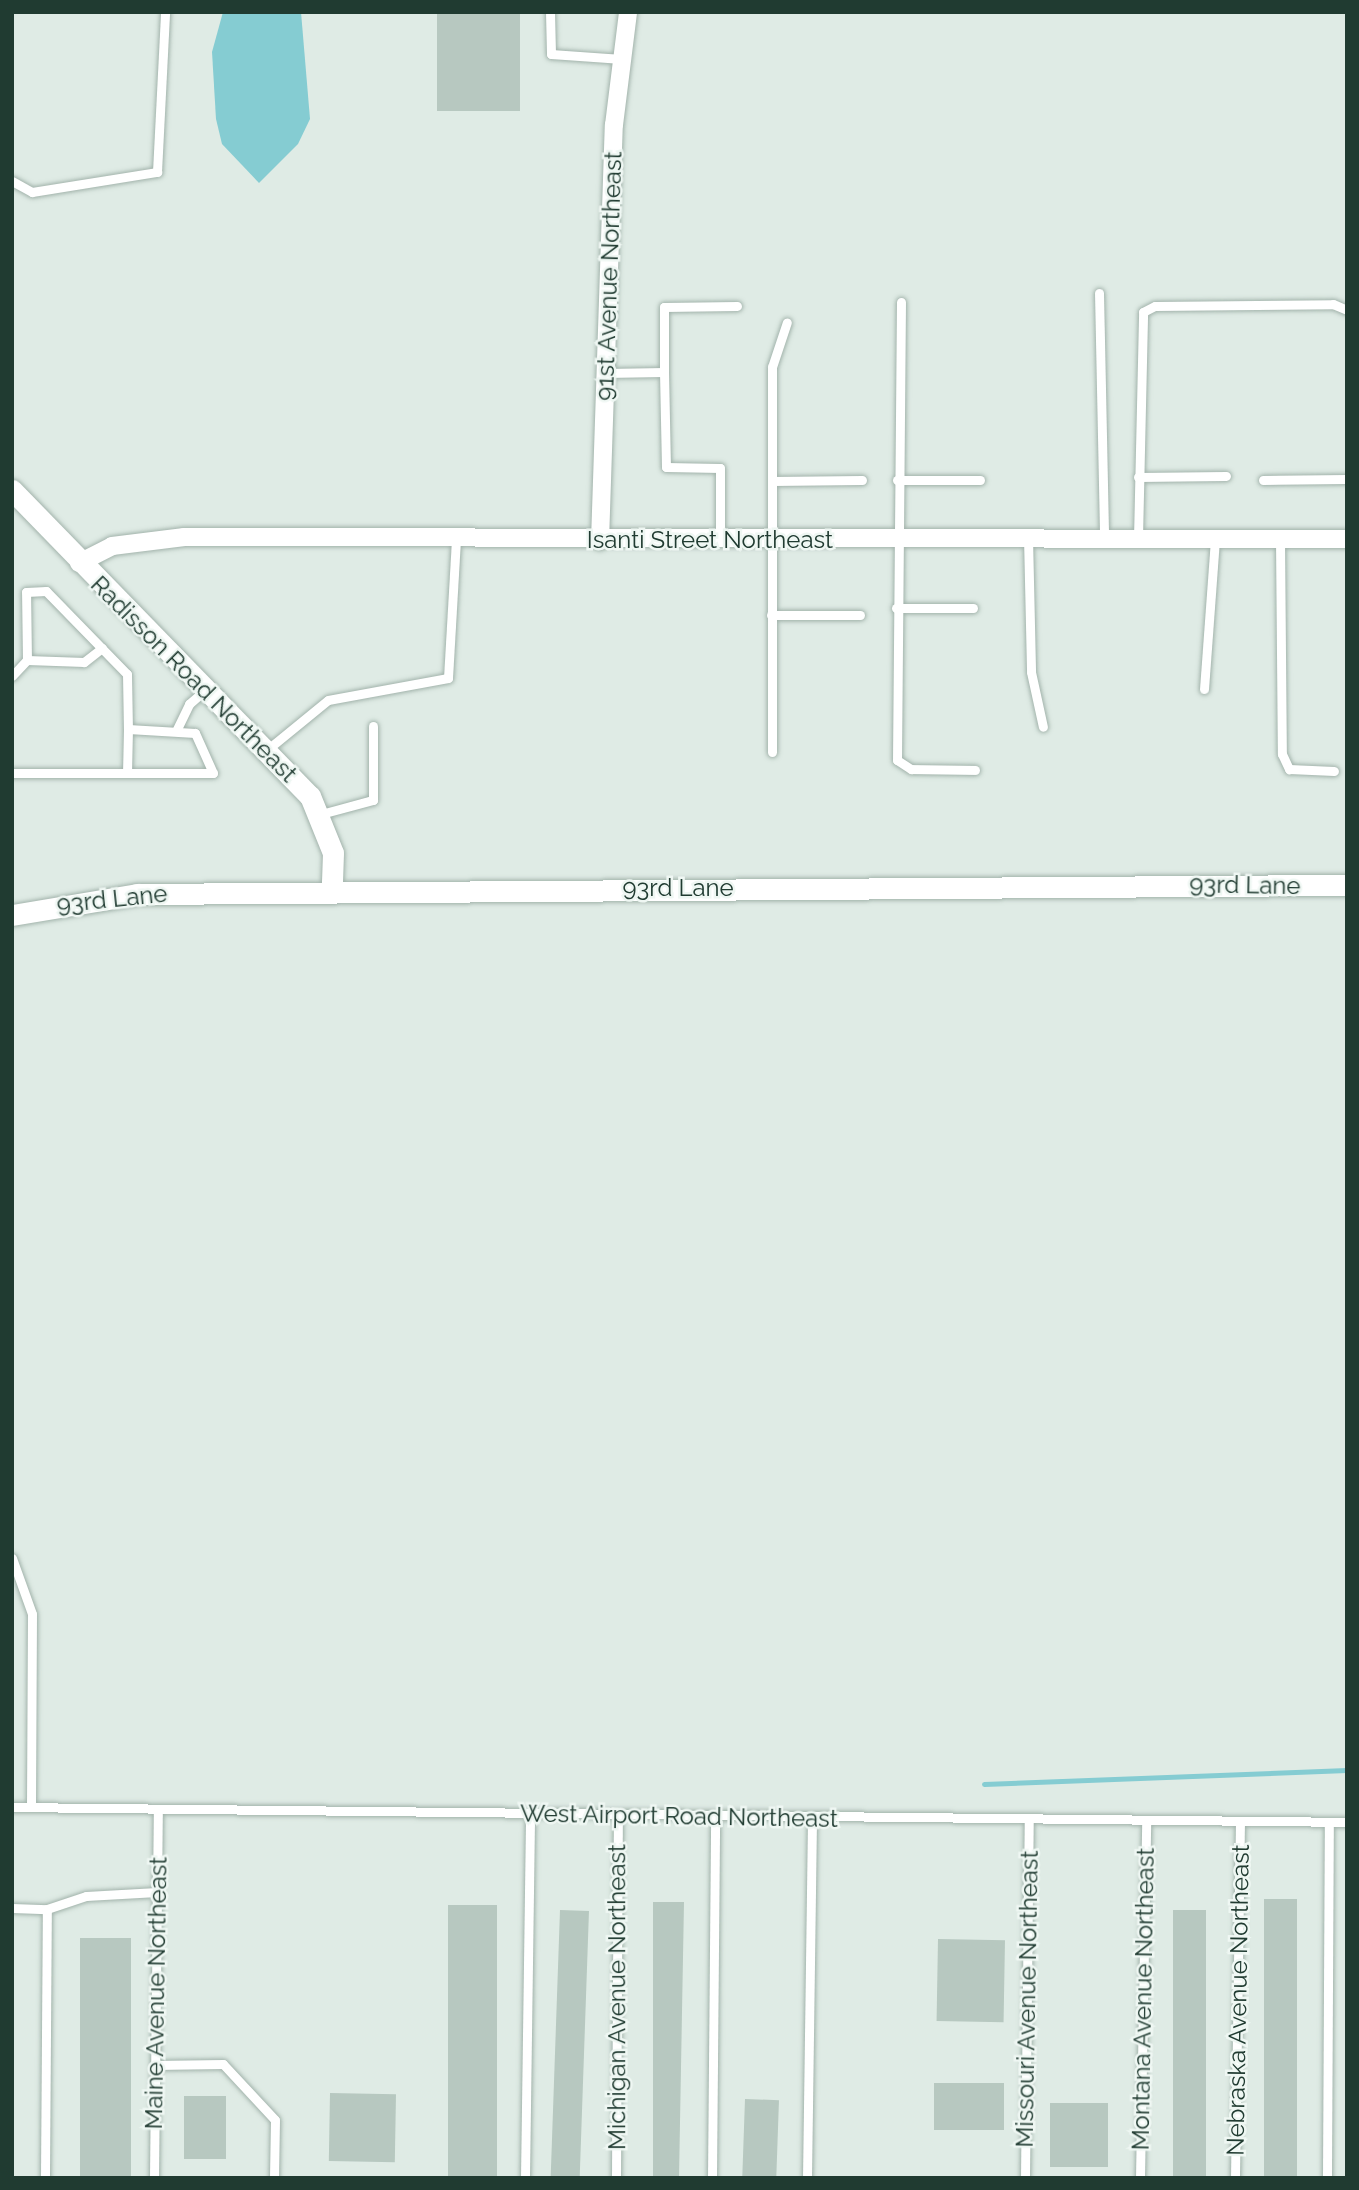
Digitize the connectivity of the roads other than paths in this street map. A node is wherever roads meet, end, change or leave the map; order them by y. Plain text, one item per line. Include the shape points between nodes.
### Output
1 (165, 12) edge
2 (550, 12) edge
3 (628, 12) edge
4 (622, 59) junction
5 (12, 181) edge
6 (1099, 293) dead end
7 (901, 302) dead end
8 (737, 306) dead end
9 (1347, 310) edge
10 (787, 322) dead end
11 (664, 372) junction
12 (605, 373) junction
13 (1226, 476) dead end
14 (1138, 477) junction
15 (1347, 479) edge
16 (862, 480) dead end
17 (897, 480) junction
18 (980, 480) dead end
19 (1263, 480) dead end
20 (772, 481) junction
21 (17, 502) edge
22 (1028, 537) junction
23 (896, 538) junction
24 (1104, 538) junction
25 (1138, 538) junction
26 (1215, 538) junction
27 (772, 539) junction
28 (1280, 539) junction
29 (1347, 539) edge
30 (457, 540) junction
31 (720, 540) junction
32 (600, 541) junction
33 (79, 563) junction
34 (896, 608) junction
35 (973, 608) dead end
36 (771, 615) junction
37 (860, 615) dead end
38 (102, 648) junction
39 (27, 660) junction
40 (12, 676) edge
41 (206, 689) junction
42 (1204, 689) dead end
43 (373, 726) dead end
44 (1043, 727) dead end
45 (128, 729) junction
46 (177, 729) junction
47 (268, 749) junction
48 (772, 752) dead end
49 (975, 770) dead end
50 (1334, 771) dead end
51 (12, 773) edge
52 (127, 773) junction
53 (321, 814) junction
54 (1347, 885) edge
55 (332, 890) junction
56 (12, 915) edge
57 (12, 1559) edge
58 (12, 1807) edge
59 (31, 1807) junction
60 (158, 1809) junction
61 (530, 1814) junction
62 (618, 1815) junction
63 (715, 1817) junction
64 (812, 1819) junction
65 (1028, 1820) junction
66 (1146, 1821) junction
67 (1240, 1821) junction
68 (1329, 1822) junction
69 (1347, 1822) edge
70 (157, 1892) junction
71 (12, 1908) edge
72 (47, 1909) junction
73 (155, 2066) junction
74 (45, 2178) edge
75 (154, 2178) edge
76 (274, 2178) edge
77 (525, 2178) edge
78 (617, 2178) edge
79 (712, 2178) edge
80 (807, 2178) edge
81 (1025, 2178) edge
82 (1140, 2178) edge
83 (1235, 2178) edge
84 (1326, 2178) edge

1 - 5 lane via 157,172 32,192
2 - 4 lane via 551,54
3 - 4 street, 91st Avenue Northeast
4 - 12 street, 91st Avenue Northeast via 614,125
6 - 24 lane
7 - 17 lane
8 - 11 lane via 664,307
9 - 14 lane via 1333,304 1155,306 1143,312
10 - 20 lane via 772,367
11 - 12 lane
11 - 31 lane via 666,467 720,468
12 - 32 street, 91st Avenue Northeast
13 - 14 lane
14 - 25 lane
15 - 19 lane
16 - 20 lane
17 - 18 lane
17 - 23 lane
20 - 27 lane
21 - 33 street, Radisson Road Northeast
22 - 23 street, Isanti Street Northeast
22 - 24 street, Isanti Street Northeast
22 - 44 lane via 1031,672
23 - 27 street, Isanti Street Northeast
23 - 34 lane
24 - 25 street, Isanti Street Northeast
25 - 26 street, Isanti Street Northeast
26 - 28 street, Isanti Street Northeast
26 - 42 lane
27 - 31 street, Isanti Street Northeast
27 - 36 lane
28 - 29 street, Isanti Street Northeast
28 - 50 lane via 1282,754 1289,769
30 - 32 street, Isanti Street Northeast
30 - 33 street, Isanti Street Northeast via 184,537 112,546
30 - 47 lane via 448,678 435,684 378,688 328,700
31 - 32 street, Isanti Street Northeast
33 - 41 street, Radisson Road Northeast
34 - 35 lane
34 - 49 lane via 897,760 911,769
36 - 37 lane
36 - 48 lane
38 - 39 lane via 84,662
38 - 39 lane via 46,591 26,592
38 - 45 lane via 127,674
39 - 40 lane
41 - 46 lane via 189,704
41 - 47 street, Radisson Road Northeast
43 - 53 lane via 373,800
45 - 46 lane
45 - 52 lane
46 - 52 lane via 195,733 213,773
47 - 53 street, Radisson Road Northeast
51 - 52 lane
53 - 55 street, Radisson Road Northeast via 333,853
54 - 55 street, 93rd Lane
55 - 56 street, 93rd Lane via 126,894
57 - 59 lane via 32,1615
58 - 59 lane, West Airport Road Northeast
59 - 60 lane, West Airport Road Northeast
60 - 61 lane, West Airport Road Northeast
60 - 70 lane, Maine Avenue Northeast
61 - 62 lane, West Airport Road Northeast
61 - 77 lane
62 - 63 lane, West Airport Road Northeast
62 - 78 lane, Michigan Avenue Northeast
63 - 64 lane, West Airport Road Northeast
63 - 79 lane
64 - 65 lane, West Airport Road Northeast
64 - 80 lane
65 - 66 lane, West Airport Road Northeast
65 - 81 lane, Missouri Avenue Northeast
66 - 67 lane, West Airport Road Northeast
66 - 82 lane, Montana Avenue Northeast
67 - 68 lane, West Airport Road Northeast
67 - 83 lane, Nebraska Avenue Northeast
68 - 69 lane, West Airport Road Northeast
68 - 84 lane
70 - 72 lane via 86,1896
70 - 73 lane, Maine Avenue Northeast
71 - 72 lane
72 - 74 lane
73 - 75 lane, Maine Avenue Northeast
73 - 76 lane via 223,2064 275,2120

